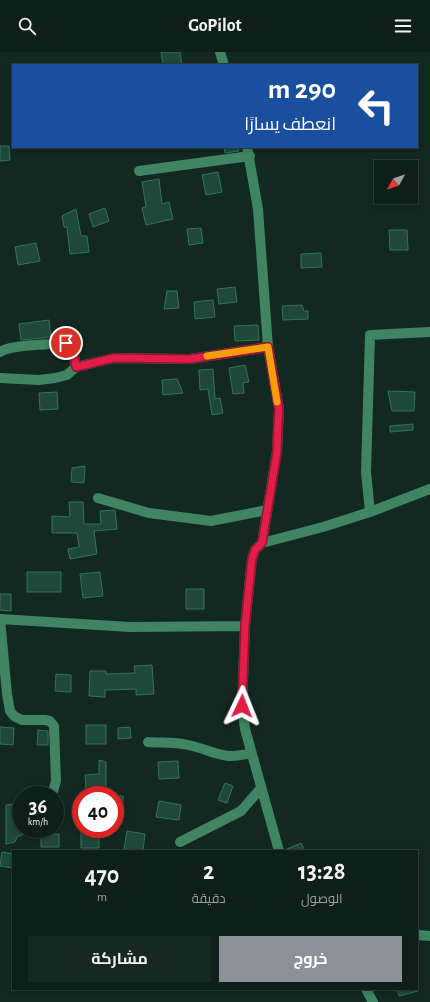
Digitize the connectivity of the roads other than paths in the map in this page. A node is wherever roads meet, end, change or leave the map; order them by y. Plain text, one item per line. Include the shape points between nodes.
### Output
1 (220, 52) edge
2 (224, 64) edge
3 (248, 151) edge
4 (139, 171) dead end
5 (429, 332) dead end
6 (268, 347) junction
7 (0, 352) edge
8 (76, 367) junction
9 (0, 378) edge
10 (430, 489) edge
11 (98, 498) dead end
12 (267, 510) junction
13 (370, 512) junction
14 (262, 543) junction
15 (0, 619) edge
16 (245, 626) junction
17 (148, 742) dead end
18 (251, 753) junction
19 (55, 786) edge
20 (261, 788) junction
21 (180, 842) dead end
22 (279, 850) edge
23 (418, 935) edge
24 (430, 936) edge
25 (367, 990) edge
26 (373, 1002) edge

1 - 2 street
3 - 4 street
3 - 6 street via 258,208
5 - 13 street via 370,335 366,472
6 - 8 street via 190,359 114,358
6 - 12 street via 279,409 277,452
7 - 8 street via 16,347 66,343 73,350
8 - 9 street via 67,375 55,378
10 - 13 street
11 - 12 street via 149,513 211,521
12 - 14 street
13 - 14 street
14 - 16 street via 255,550 252,559
15 - 16 street via 130,627
15 - 19 street via 6,694 10,711 22,720 45,720 54,726
16 - 18 street via 242,706
17 - 18 street via 186,744 226,757
18 - 20 street
20 - 21 street via 241,811
20 - 22 street
23 - 24 street
25 - 26 street

